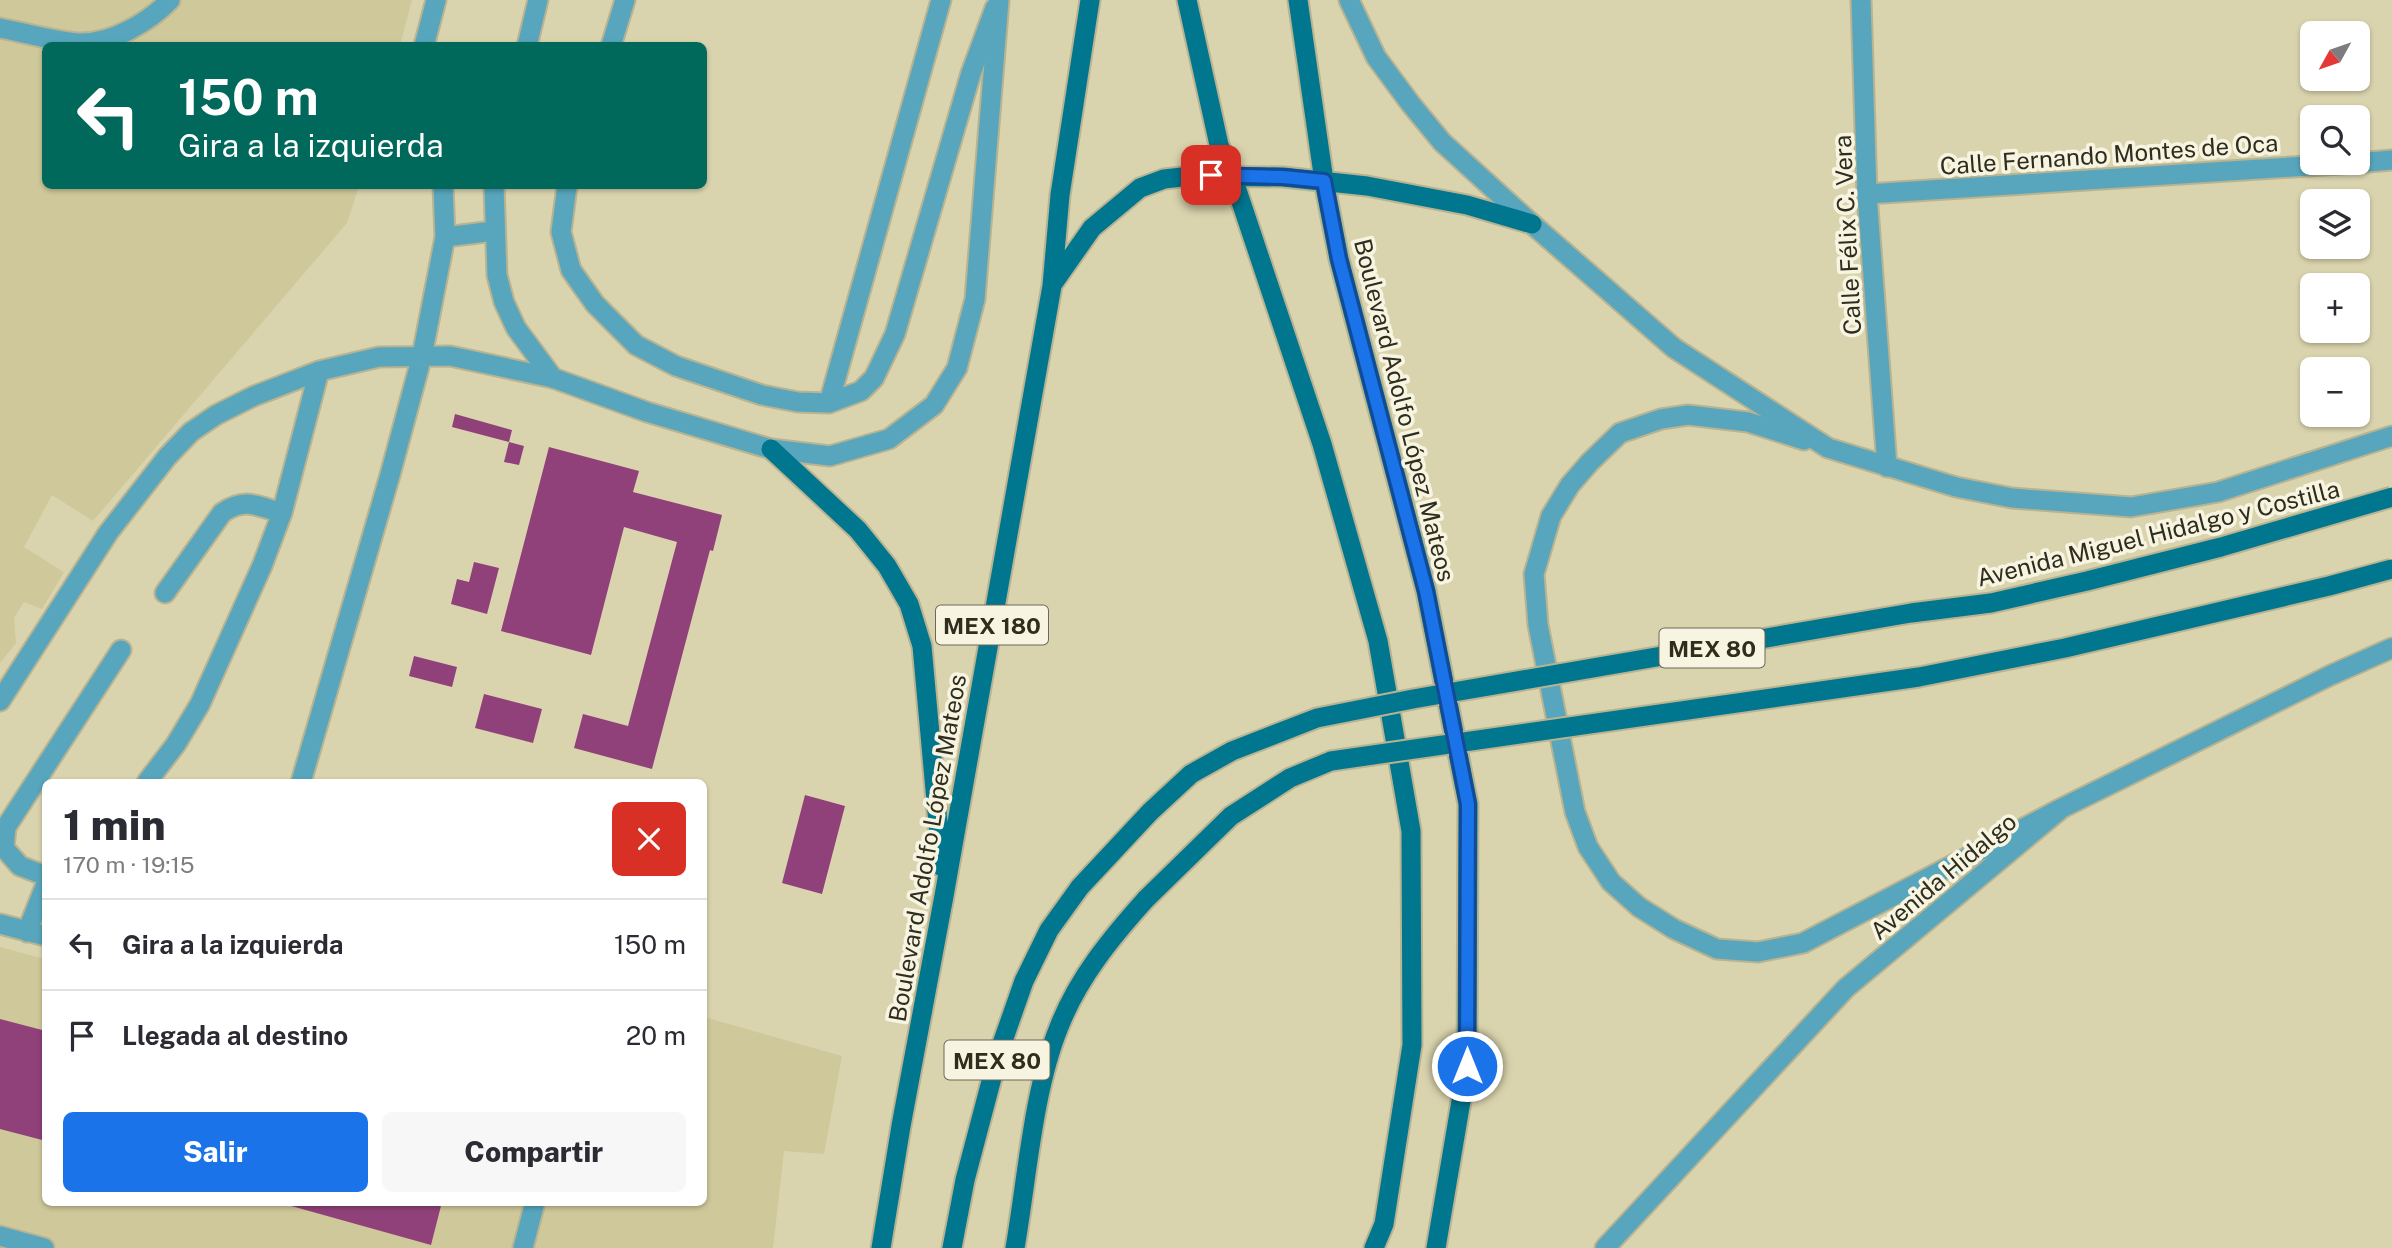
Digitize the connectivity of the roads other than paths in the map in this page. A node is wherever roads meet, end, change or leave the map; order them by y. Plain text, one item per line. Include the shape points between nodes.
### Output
1 (170, 0) edge
2 (436, 0) edge
3 (538, 0) edge
4 (625, 0) edge
5 (941, 0) edge
6 (999, 0) edge
7 (1090, 0) edge
8 (1187, 0) edge
9 (1298, 0) edge
10 (1349, 0) edge
11 (1861, 0) edge
12 (0, 28) edge
13 (77, 42) edge
14 (88, 42) edge
15 (425, 42) edge
16 (528, 42) edge
17 (612, 42) edge
18 (2392, 160) edge
19 (2370, 162) edge
20 (2300, 167) edge
21 (1232, 175) junction
22 (1324, 181) junction
23 (443, 189) edge
24 (494, 189) edge
25 (567, 189) edge
26 (1867, 194) junction
27 (1532, 224) junction
28 (494, 232) junction
29 (445, 237) junction
30 (1052, 286) junction
31 (422, 356) junction
32 (319, 371) junction
33 (553, 378) junction
34 (829, 403) junction
35 (2392, 436) edge
36 (1828, 448) junction
37 (771, 449) junction
38 (1887, 467) junction
39 (2392, 496) edge
40 (282, 513) junction
41 (2392, 569) edge
42 (165, 593) dead end
43 (2392, 648) edge
44 (121, 650) dead end
45 (0, 701) edge
46 (149, 779) edge
47 (302, 779) edge
48 (2062, 808) junction
49 (42, 874) edge
50 (944, 896) junction
51 (42, 904) edge
52 (0, 924) edge
53 (36, 934) edge
54 (534, 1206) edge
55 (0, 1236) edge
56 (44, 1248) edge
57 (523, 1248) edge
58 (881, 1248) edge
59 (952, 1248) edge
60 (1016, 1248) edge
61 (1374, 1248) edge
62 (1436, 1248) edge
63 (1605, 1248) edge

1 - 14 street via 110,38
2 - 15 street
3 - 16 street
4 - 17 street
5 - 34 street
6 - 34 street via 971,73 895,334 874,378 862,391
6 - 37 street via 975,299 957,368 934,405 889,439 830,456
7 - 30 main road, Boulevard Adolfo López Mateos / MEX 180 via 1060,195
8 - 21 main road via 1219,145
9 - 22 main road, Boulevard Adolfo López Mateos
10 - 27 street via 1376,57 1410,103 1442,142
11 - 26 street, Calle Félix C. Vera
12 - 13 street
18 - 19 street, Calle Fernando Montes de Oca
20 - 26 street, Calle Fernando Montes de Oca
21 - 22 main road
21 - 30 main road via 1164,179 1140,188 1092,228
21 - 61 main road via 1322,444 1378,642 1411,831 1412,1045 1384,1224
22 - 27 main road via 1467,205
22 - 62 main road, Boulevard Adolfo López Mateos via 1339,259 1426,591 1468,804 1467,1066
23 - 29 street
24 - 28 street
25 - 34 street via 561,232 571,270 595,304 636,345 676,366 762,395
26 - 38 street, Calle Félix C. Vera
27 - 36 street via 1674,348
28 - 29 street
28 - 33 street via 504,302 516,328
29 - 31 street
30 - 50 main road, Boulevard Adolfo López Mateos / MEX 180
31 - 32 street via 379,358
31 - 33 street via 450,356
31 - 47 street
32 - 40 street
32 - 45 street via 216,415 167,457 107,533
33 - 37 street
35 - 38 street via 2218,492 2131,507 2012,498
36 - 38 street
36 - 48 street via 1748,422 1688,415 1661,419 1620,433 1570,485 1551,516 1534,574 1538,625 1575,812 1588,847 1611,882 1674,929 1717,949 1758,952 1803,943
37 - 50 main road via 858,530 909,604 922,646
39 - 59 main road, Avenida Miguel Hidalgo y Costilla / MEX 80, bridge via 2221,547 1991,603 1317,718 1232,751 1191,774 1150,811 1080,887 1049,930 1024,981 998,1055
40 - 42 street via 235,504 222,513
40 - 46 street via 200,704
41 - 60 main road, MEX 80, bridge via 2065,648 1919,677 1331,761 1290,778 1231,816 1146,899 1109,940 1079,986 1059,1027 1041,1086
43 - 48 street, Avenida Hidalgo
44 - 49 street via 6,827 4,848 20,866
48 - 63 street, Avenida Hidalgo via 1846,988
50 - 58 main road, Boulevard Adolfo López Mateos / MEX 180
51 - 53 street
52 - 53 street
54 - 57 street
55 - 56 street

